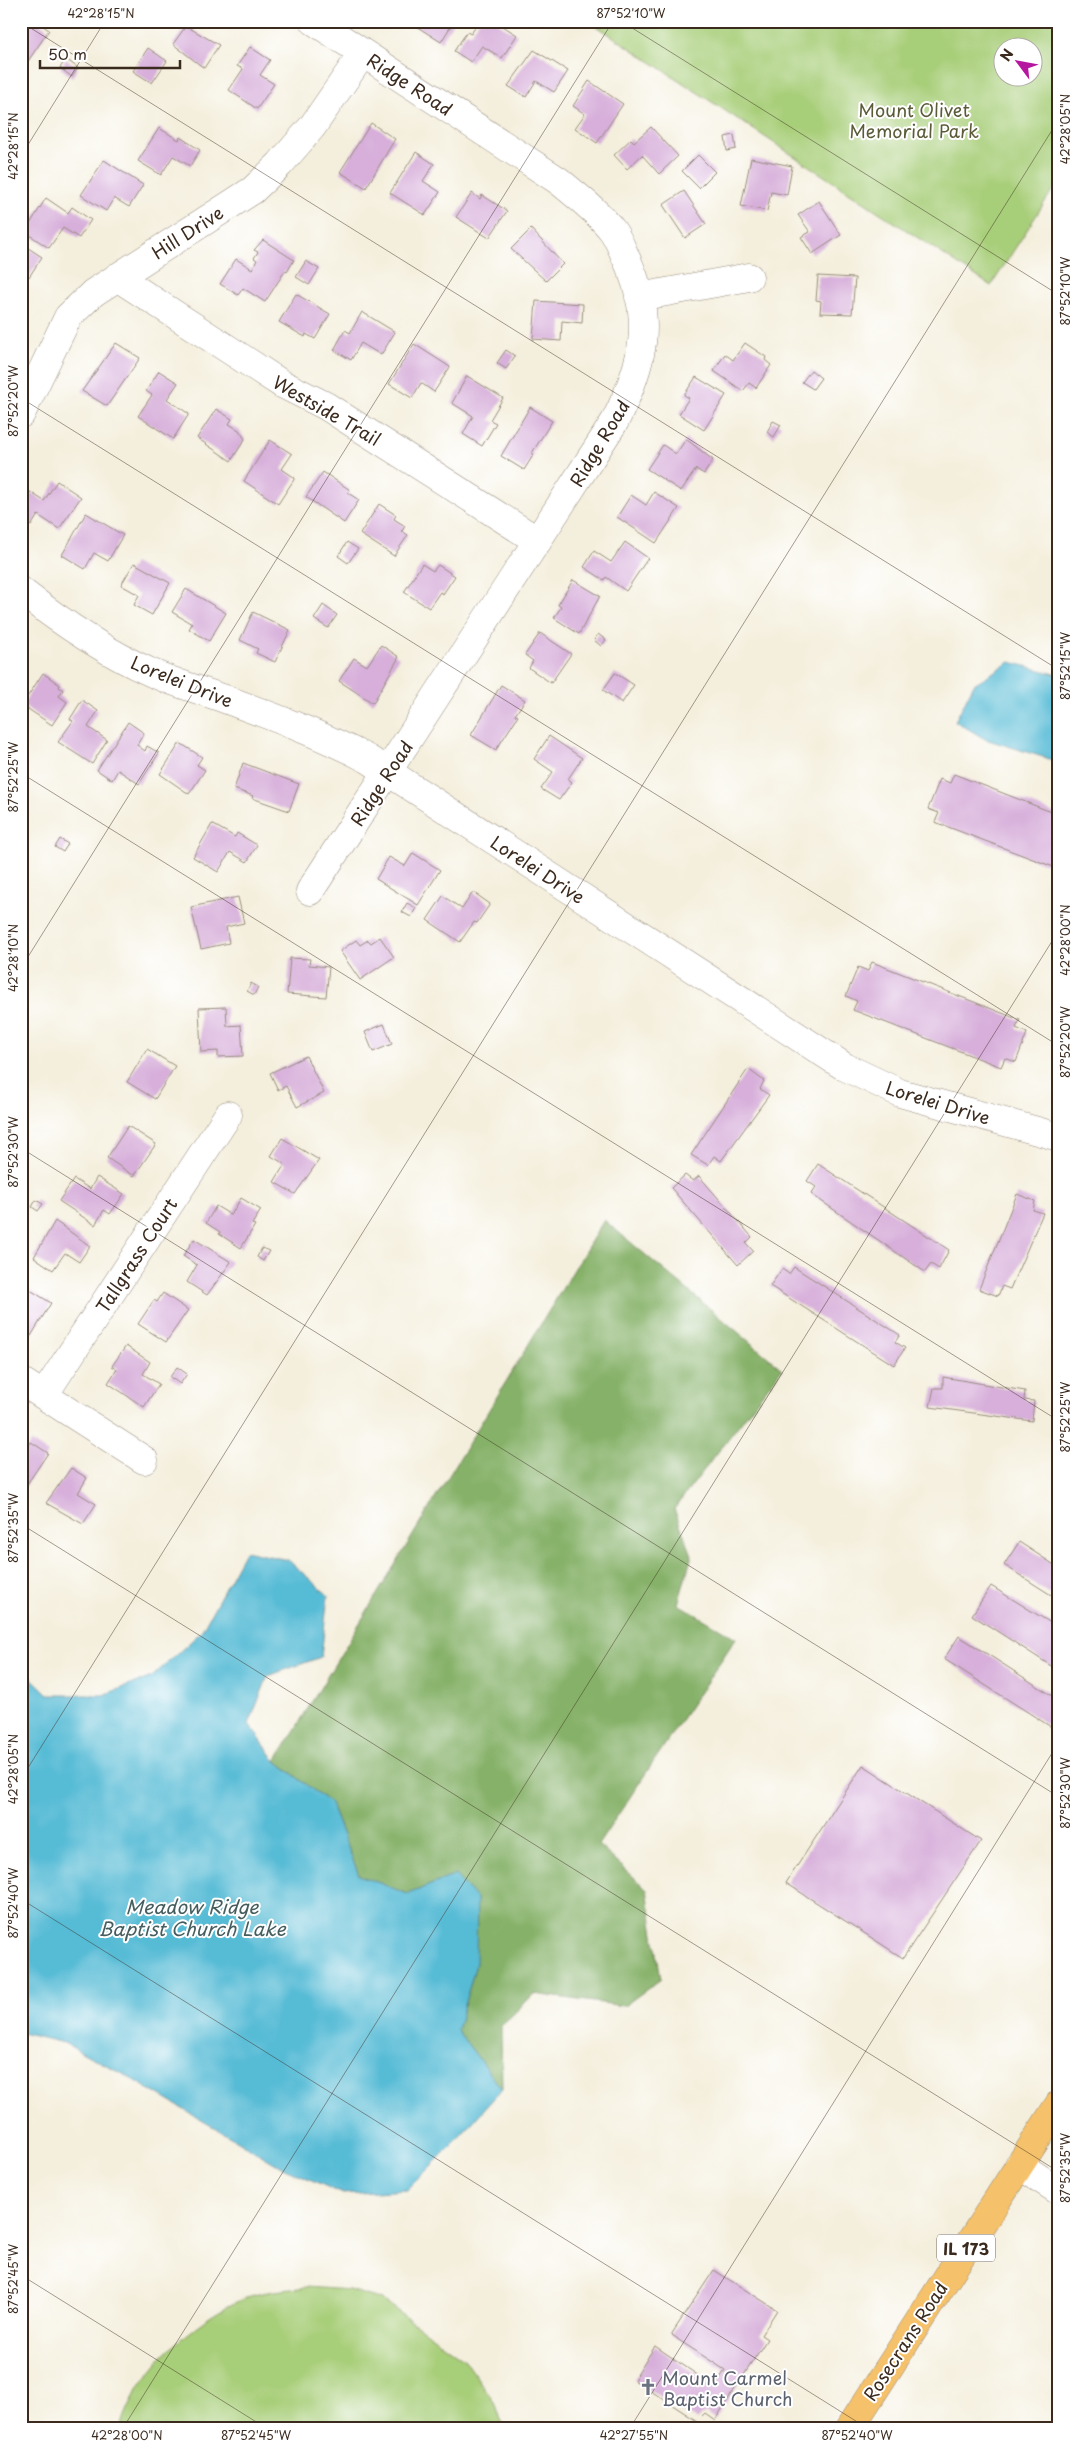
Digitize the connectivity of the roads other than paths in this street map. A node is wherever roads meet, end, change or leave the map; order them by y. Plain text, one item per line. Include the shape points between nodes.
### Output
1 (314, 21) edge
2 (363, 54) junction
3 (117, 277) junction
4 (749, 277) dead end
5 (639, 296) junction
6 (21, 414) edge
7 (538, 540) junction
8 (21, 591) edge
9 (388, 772) junction
10 (310, 892) dead end
11 (228, 1115) dead end
12 (1059, 1137) edge
13 (21, 1381) edge
14 (44, 1395) junction
15 (144, 1460) dead end
16 (1059, 2104) edge
17 (1019, 2165) junction
18 (1059, 2191) edge
19 (850, 2428) edge

1 - 2 street, Ridge Road
2 - 3 street, Hill Drive via 312,127 253,190
2 - 5 street, Ridge Road via 559,181 613,231 631,268
3 - 6 street, Hill Drive via 93,293 68,317
3 - 7 street, Westside Trail via 282,384 326,406
4 - 5 street
5 - 7 street, Ridge Road via 644,338 633,385 615,421
7 - 9 street, Ridge Road
8 - 9 street, Lorelei Drive via 97,644 150,672 327,738
9 - 10 street, Ridge Road
9 - 12 street, Lorelei Drive via 844,1067 900,1093
11 - 14 street, Tallgrass Court
13 - 14 street
14 - 15 street
16 - 17 main road, Rosecrans Road / IL 173
17 - 18 street
17 - 19 main road, Rosecrans Road / IL 173

